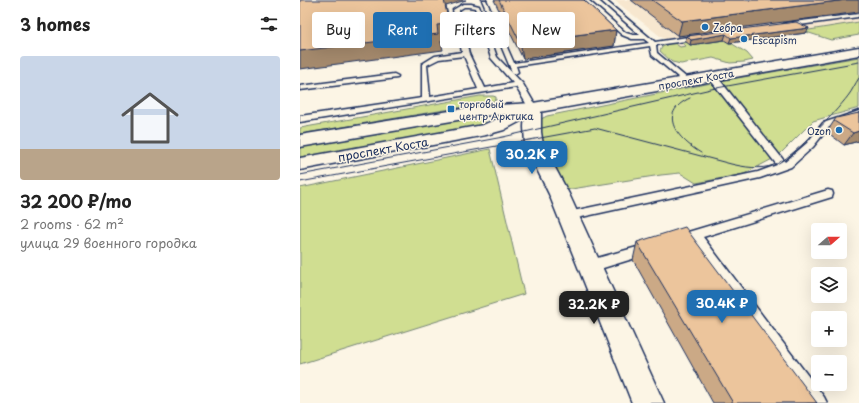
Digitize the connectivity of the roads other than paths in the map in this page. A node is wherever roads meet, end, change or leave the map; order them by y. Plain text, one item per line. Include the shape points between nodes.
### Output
1 (484, 0) edge
2 (585, 0) edge
3 (602, 0) edge
4 (858, 15) edge
5 (779, 26) edge
6 (708, 36) edge
7 (645, 37) junction
8 (653, 43) junction
9 (859, 51) edge
10 (466, 54) junction
11 (512, 65) junction
12 (394, 76) dead end
13 (712, 76) junction
14 (685, 81) junction
15 (518, 84) junction
16 (300, 88) edge
17 (482, 92) junction
18 (426, 99) junction
19 (533, 108) junction
20 (859, 113) edge
21 (300, 119) edge
22 (300, 141) edge
23 (300, 164) edge
24 (784, 167) junction
25 (828, 194) dead end
26 (568, 216) junction
27 (694, 235) junction
28 (590, 266) junction
29 (648, 403) edge
30 (818, 403) edge

1 - 11 lane
2 - 7 lane via 624,34
3 - 7 lane
4 - 5 lane
6 - 8 lane
7 - 8 lane
8 - 11 lane
8 - 14 lane via 654,54
9 - 13 main road, проспект Коста
10 - 15 lane via 456,10 460,6 472,5 477,7 494,58
10 - 17 lane
10 - 18 lane via 426,62
11 - 15 lane
12 - 16 lane
13 - 14 main road, проспект Коста
13 - 24 lane
14 - 19 main road, проспект Коста
15 - 17 lane
15 - 19 lane
17 - 18 lane
18 - 21 lane
19 - 22 main road, проспект Коста via 481,111
19 - 23 main road, проспект Коста via 486,130
19 - 26 street via 532,139
20 - 24 lane via 826,125 810,145
24 - 26 lane via 760,175
25 - 27 lane
26 - 28 street
27 - 28 lane
27 - 30 lane
28 - 29 street

